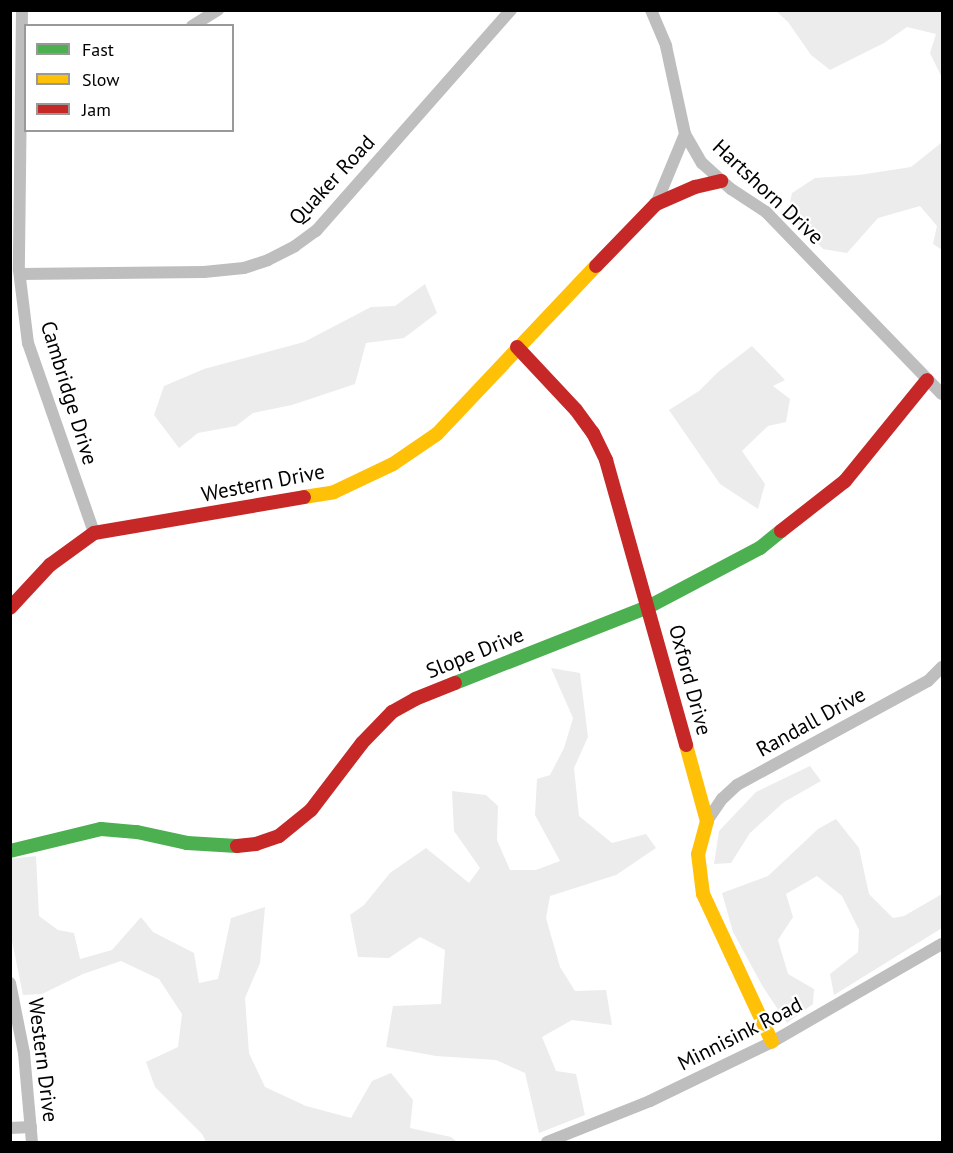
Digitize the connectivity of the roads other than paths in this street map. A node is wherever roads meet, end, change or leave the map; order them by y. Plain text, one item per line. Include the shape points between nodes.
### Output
1 (22, 10) edge
2 (218, 10) edge
3 (511, 10) edge
4 (651, 10) edge
5 (195, 24) edge
6 (24, 43) edge
7 (685, 134) junction
8 (721, 181) junction
9 (656, 204) junction
10 (20, 274) junction
11 (517, 347) junction
12 (927, 380) junction
13 (942, 394) edge
14 (94, 533) junction
15 (648, 607) junction
16 (10, 608) edge
17 (942, 668) edge
18 (707, 821) junction
19 (10, 851) edge
20 (942, 944) edge
21 (10, 983) edge
22 (772, 1042) junction
23 (31, 1127) junction
24 (10, 1128) edge
25 (32, 1143) edge
26 (547, 1143) edge

1 - 6 street, Cambridge Drive
2 - 5 street
3 - 10 street, Quaker Road via 316,231 296,246 244,268
4 - 7 street, Hartshorn Drive via 666,46
6 - 10 street, Cambridge Drive
7 - 8 street, Hartshorn Drive via 702,163
7 - 9 street, Western Drive
8 - 9 street, Western Drive via 695,187
8 - 12 street, Hartshorn Drive via 766,212
9 - 11 street, Western Drive
10 - 14 street, Cambridge Drive via 28,344
11 - 14 street, Western Drive via 437,434 393,464 334,492
11 - 15 street, Oxford Drive via 593,433 618,495
12 - 13 street, Hartshorn Drive
12 - 15 street, Slope Drive via 845,481 802,517 760,548
14 - 16 street, Western Drive via 50,565
15 - 18 street, Oxford Drive
15 - 19 street, Slope Drive via 415,699 392,712 362,743 311,810 279,836 231,848 101,829
17 - 18 street, Randall Drive via 928,681 737,785
18 - 22 street via 698,854 703,894
20 - 22 street, Minnisink Road
21 - 23 street, Western Drive via 24,1053
22 - 26 street, Minnisink Road via 650,1101
23 - 24 street
23 - 25 street, Western Drive

